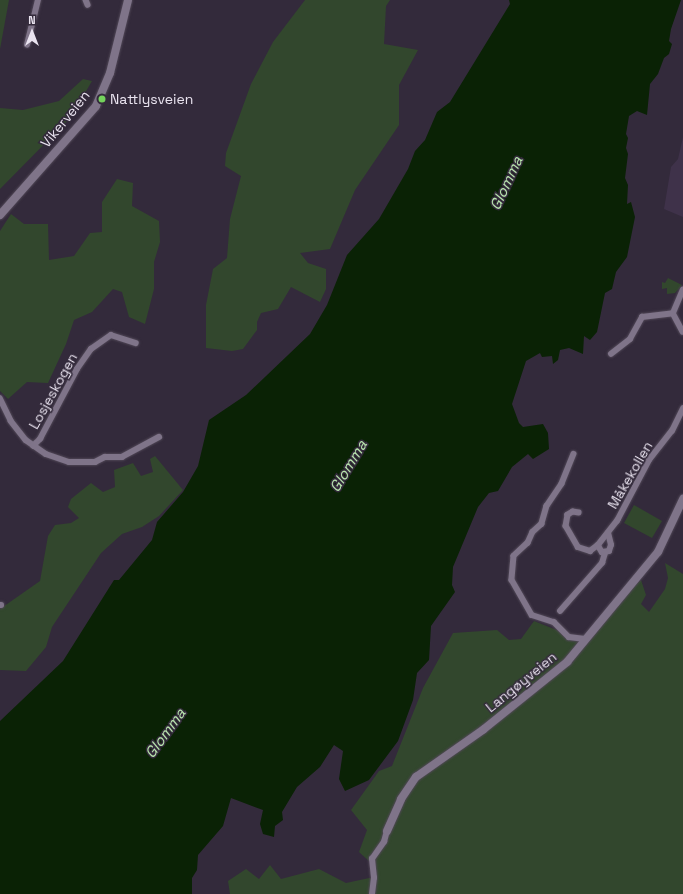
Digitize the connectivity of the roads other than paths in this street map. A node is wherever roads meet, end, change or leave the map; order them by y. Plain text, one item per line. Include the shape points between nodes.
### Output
1 (38, 0) edge
2 (128, 0) edge
3 (27, 45) dead end
4 (0, 215) edge
5 (683, 290) edge
6 (673, 313) junction
7 (683, 332) edge
8 (136, 342) dead end
9 (611, 354) dead end
10 (0, 398) edge
11 (683, 408) edge
12 (159, 437) dead end
13 (33, 446) junction
14 (574, 454) dead end
15 (683, 499) edge
16 (579, 513) dead end
17 (608, 533) junction
18 (598, 545) junction
19 (605, 553) junction
20 (560, 611) dead end
21 (585, 639) junction
22 (387, 831) joint
23 (372, 894) edge

1 - 3 street
2 - 4 main road, Vikerveien via 110,73 96,106
5 - 6 street
6 - 7 street
6 - 9 street via 642,317 630,339
8 - 13 street, Losjeskogen via 111,336 91,349 77,369 40,439
10 - 13 street via 19,433
11 - 17 street, Måkekollen via 672,431 649,460 621,514
12 - 13 street via 128,455 105,457 86,463 69,462
14 - 21 street via 562,484 547,506 542,524 514,556 512,580 532,615 554,622 569,637
15 - 21 main road, Langøyveien via 664,543
16 - 18 street via 573,512 566,520 573,541 583,550 590,551
17 - 18 street, Måkekollen
17 - 19 street via 611,548
18 - 19 street
19 - 20 street via 600,567
21 - 22 main road, Langøyveien via 553,675 416,777 401,799
22 - 23 street via 384,842 372,859

